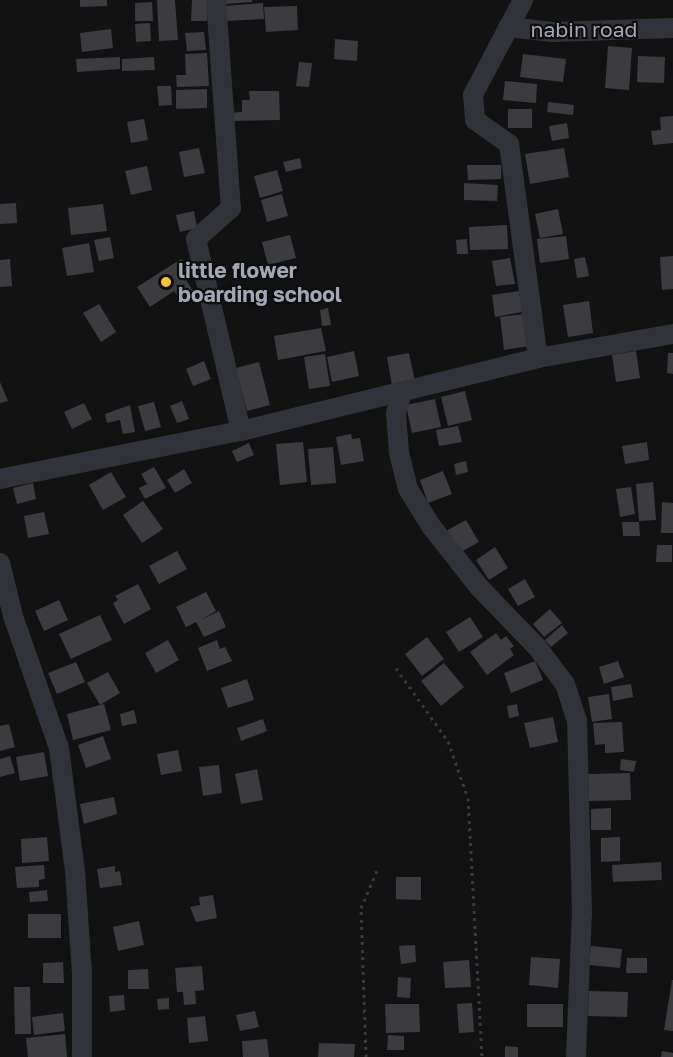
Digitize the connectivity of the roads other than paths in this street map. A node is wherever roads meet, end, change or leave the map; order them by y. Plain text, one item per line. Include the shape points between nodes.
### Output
1 (216, 0) edge
2 (523, 0) edge
3 (508, 27) junction
4 (666, 28) edge
5 (673, 334) edge
6 (538, 358) junction
7 (402, 392) junction
8 (241, 431) junction
9 (0, 479) edge
10 (0, 563) edge
11 (82, 1057) edge
12 (576, 1057) edge

1 - 8 street via 231,208 196,239
2 - 3 street
3 - 4 street, nabin road via 553,32
3 - 6 street via 473,95 476,120 509,144
5 - 6 street
6 - 7 street
7 - 8 street
7 - 12 street via 396,413 399,453 408,489 430,526 472,579 537,647 564,684 577,722 582,912
8 - 9 street
10 - 11 street via 13,616 59,748 75,871 82,975

